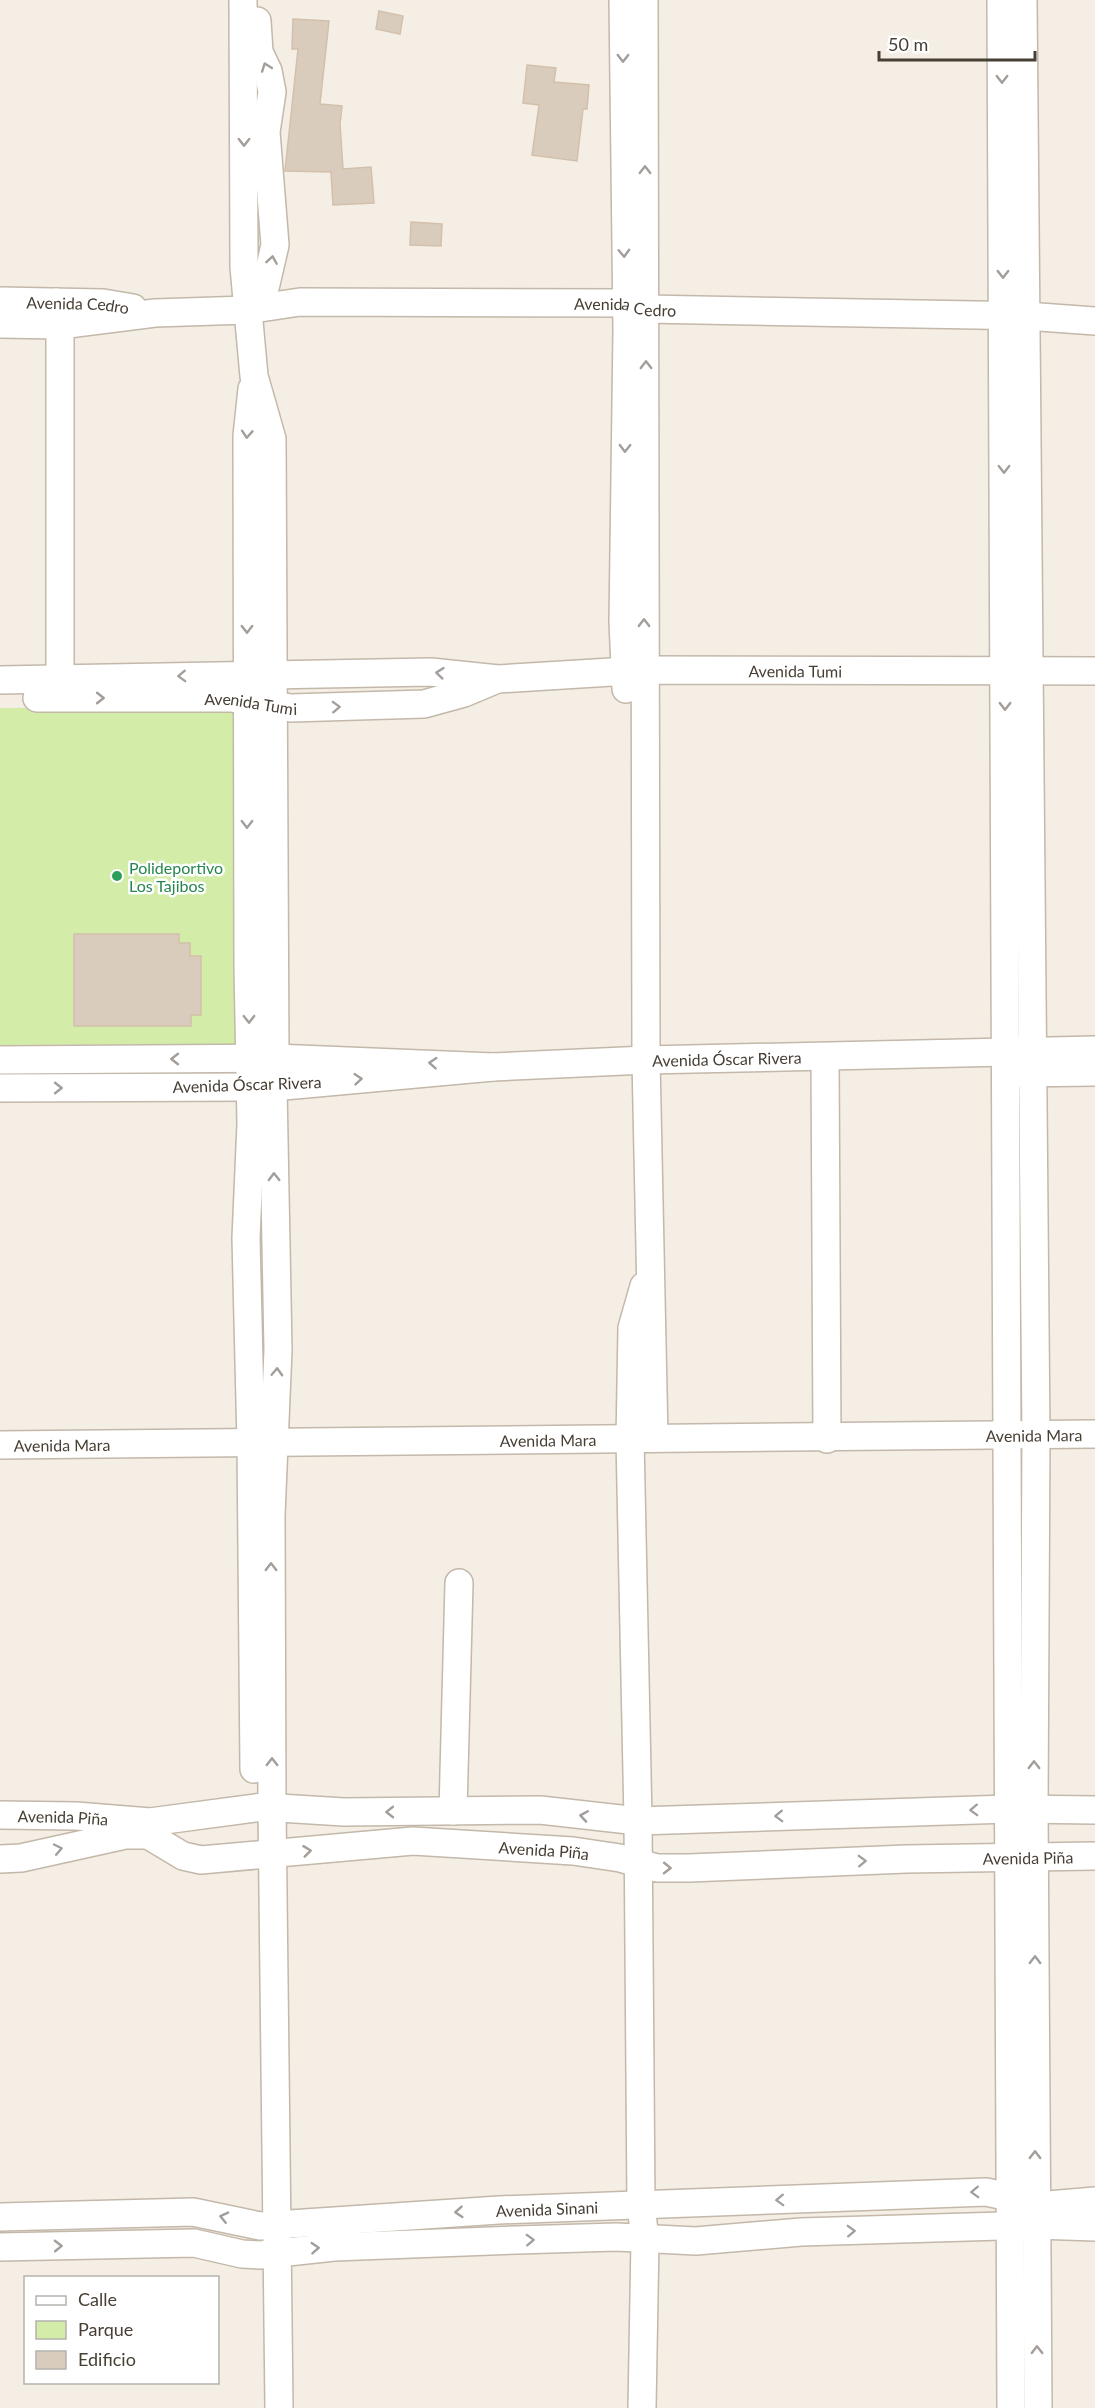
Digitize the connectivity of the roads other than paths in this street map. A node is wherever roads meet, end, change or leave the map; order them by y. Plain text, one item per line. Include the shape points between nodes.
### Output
1 (243, 0) edge
2 (261, 0) edge
3 (623, 0) edge
4 (644, 0) edge
5 (1001, 0) edge
6 (1023, 0) edge
7 (0, 301) edge
8 (636, 306) junction
9 (247, 310) junction
10 (58, 313) junction
11 (1015, 316) junction
12 (1095, 321) edge
13 (0, 324) edge
14 (1016, 670) junction
15 (1095, 670) edge
16 (634, 671) junction
17 (498, 679) junction
18 (0, 680) edge
19 (256, 683) junction
20 (60, 688) junction
21 (0, 698) edge
22 (273, 707) junction
23 (1095, 1050) edge
24 (825, 1057) junction
25 (263, 1058) junction
26 (0, 1060) edge
27 (639, 1060) junction
28 (1019, 1062) junction
29 (493, 1067) junction
30 (1095, 1072) edge
31 (262, 1087) junction
32 (0, 1088) edge
33 (1095, 1434) edge
34 (1036, 1436) junction
35 (1008, 1437) junction
36 (827, 1438) junction
37 (642, 1439) junction
38 (263, 1444) junction
39 (0, 1445) edge
40 (459, 1583) dead end
41 (263, 1808) junction
42 (1021, 1809) junction
43 (1095, 1810) edge
44 (453, 1811) junction
45 (0, 1815) edge
46 (638, 1821) junction
47 (264, 1856) junction
48 (1095, 1856) edge
49 (1022, 1857) junction
50 (0, 1858) edge
51 (638, 1863) junction
52 (1095, 2201) edge
53 (641, 2205) junction
54 (1023, 2212) junction
55 (0, 2217) edge
56 (269, 2226) junction
57 (1095, 2227) edge
58 (645, 2240) junction
59 (0, 2247) edge
60 (269, 2253) junction
61 (264, 2408) edge
62 (279, 2408) edge
63 (642, 2408) edge
64 (1011, 2408) edge
65 (1038, 2408) edge

1 -> 9 street
9 -> 2 street via 263,297 275,245 266,132 272,92 256,29
3 -> 8 street
8 -> 4 street
5 -> 11 street
6 - 11 street
7 - 10 street, Avenida Cedro
8 - 9 street, Avenida Cedro via 300,302
8 - 11 street, Avenida Cedro
8 - 16 street
9 - 10 street, Avenida Cedro via 154,312 104,303
9 - 19 street via 254,376 272,439
10 - 13 street, Avenida Cedro
10 - 20 street
11 - 12 street, Avenida Cedro
11 - 14 street
14 - 15 street, Avenida Tumi
14 - 16 street, Avenida Tumi
14 - 28 street
16 - 17 street, Avenida Tumi
16 - 27 street
17 -> 19 street, Avenida Tumi via 430,672
22 -> 17 street, Avenida Tumi via 424,704
18 - 20 street, Avenida Tumi
19 - 20 street, Avenida Tumi via 231,698
19 - 22 street
19 -> 25 street
20 - 21 street, Avenida Tumi
22 - 25 street
23 - 28 street, Avenida Óscar Rivera
24 - 27 street, Avenida Óscar Rivera
24 - 28 street, Avenida Óscar Rivera via 963,1054
24 - 36 street
25 -> 26 street, Avenida Óscar Rivera
29 -> 25 street, Avenida Óscar Rivera
25 - 31 street
27 - 29 street, Avenida Óscar Rivera
27 - 37 street via 651,1261 632,1328
28 - 30 street, Avenida Óscar Rivera
28 - 34 street
28 - 35 street
31 -> 29 street, Avenida Óscar Rivera
32 -> 31 street, Avenida Óscar Rivera
31 - 38 street via 278,1350
33 - 34 street, Avenida Mara
34 - 35 street, Avenida Mara
42 -> 34 street
35 - 36 street, Avenida Mara
35 - 42 street
36 - 37 street, Avenida Mara
37 - 38 street, Avenida Mara
37 - 46 street
38 - 39 street, Avenida Mara
38 - 41 street via 271,1515
40 - 44 street
44 -> 41 street, Avenida Piña
41 - 45 street, Avenida Piña via 150,1822
41 - 47 street
42 - 43 street, Avenida Piña
42 -> 46 street, Avenida Piña
42 - 49 street
46 -> 44 street, Avenida Piña via 540,1810
46 - 51 street
50 -> 47 street, Avenida Piña via 21,1858 125,1835 148,1835 183,1856 201,1860
47 -> 51 street, Avenida Piña via 425,1841 573,1851
47 - 56 street
48 - 49 street, Avenida Piña
51 -> 49 street, Avenida Piña via 689,1869
49 - 54 street
51 - 53 street
52 - 54 street, Avenida Sinani via 1048,2205
54 -> 53 street, Avenida Sinani via 986,2192
53 -> 56 street, Avenida Sinani via 499,2210
53 - 58 street
54 - 57 street, Avenida Sinani
58 -> 54 street, Avenida Sinani via 696,2241
54 - 64 street
65 -> 54 street
56 -> 55 street, Avenida Sinani via 193,2212
56 - 60 street
60 -> 58 street, Avenida Sinani via 539,2239
58 - 63 street
59 -> 60 street, Avenida Sinani via 194,2243 242,2254
60 - 61 street
60 - 62 street

